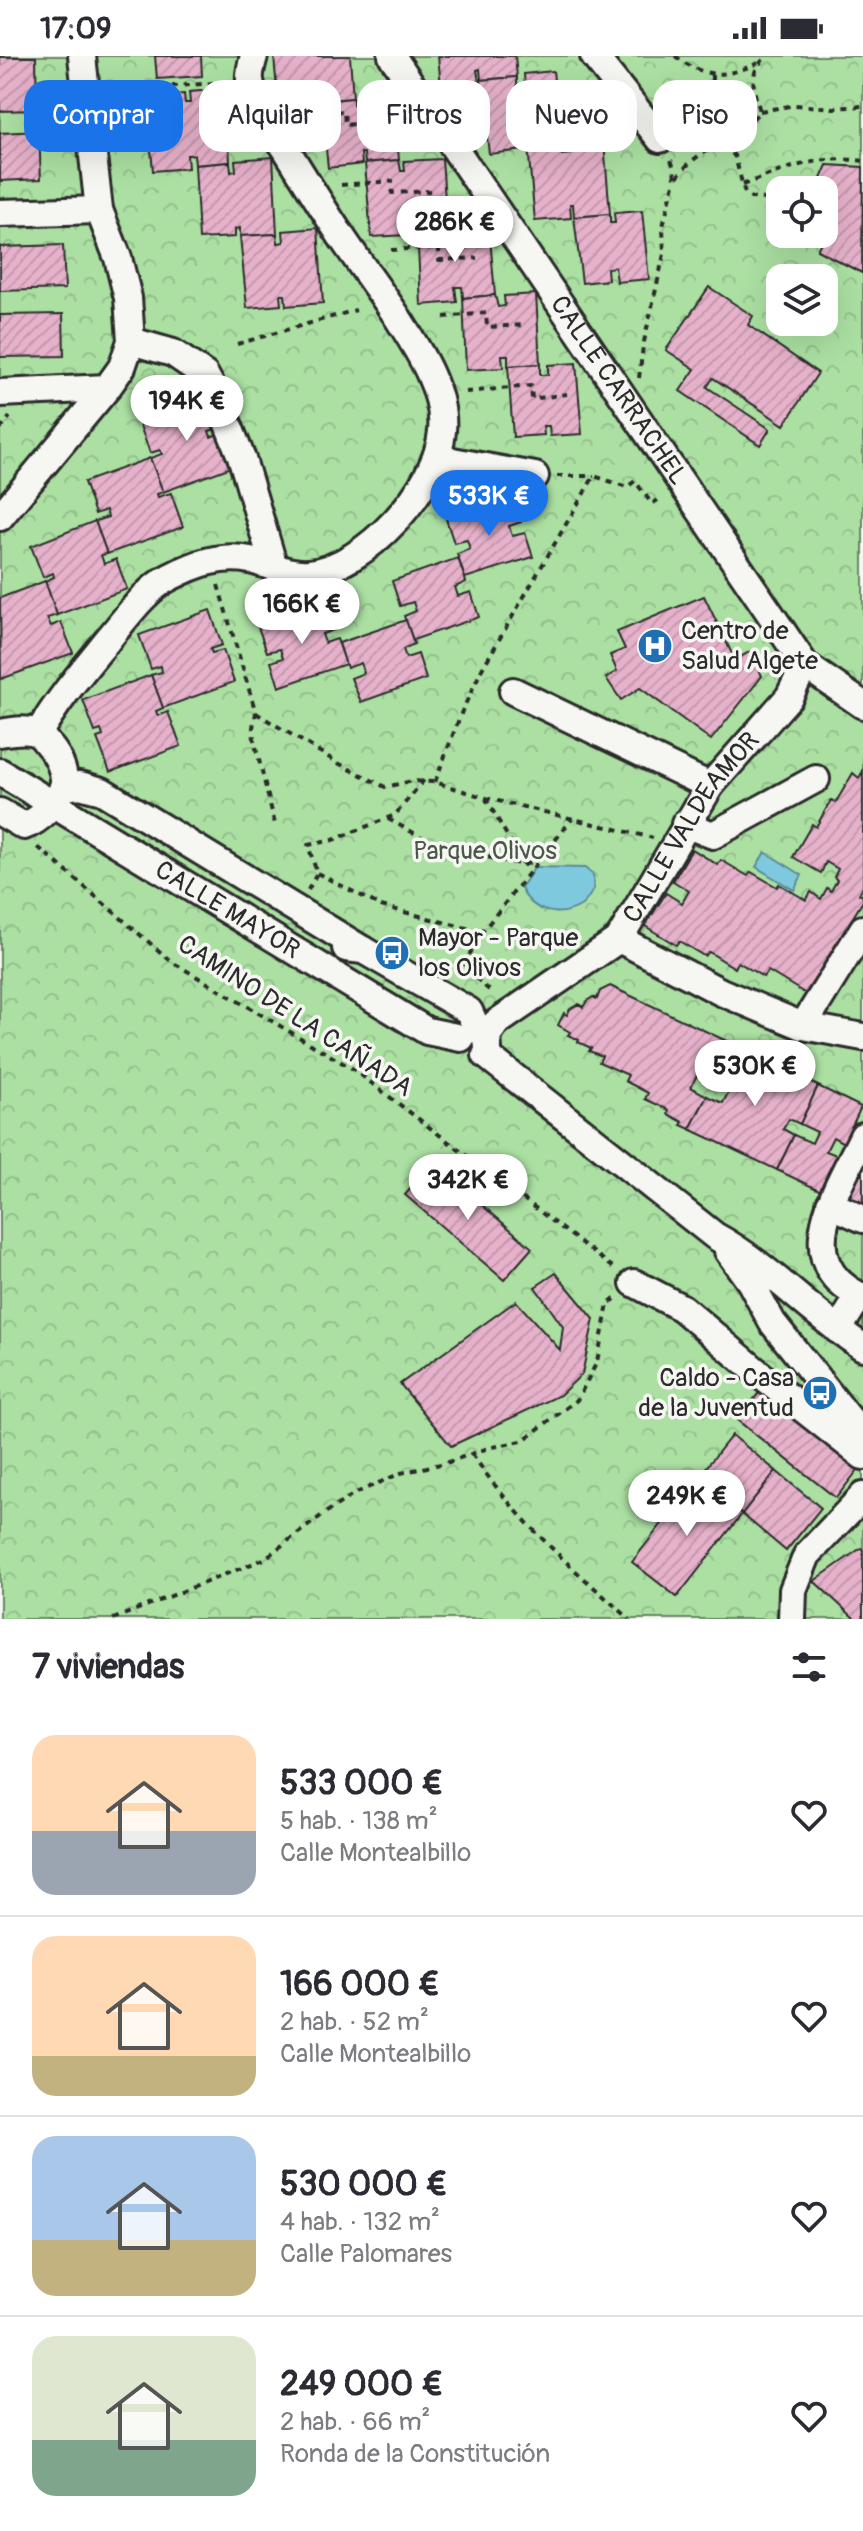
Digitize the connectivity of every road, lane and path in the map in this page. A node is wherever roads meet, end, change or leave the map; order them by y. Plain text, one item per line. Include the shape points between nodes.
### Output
1 (82, 56) edge
2 (392, 56) edge
3 (594, 56) edge
4 (675, 56) edge
5 (768, 56) edge
6 (758, 63) junction
7 (252, 68) edge
8 (712, 75) junction
9 (179, 80) edge
10 (712, 80) edge
11 (863, 106) edge
12 (341, 111) edge
13 (760, 111) junction
14 (757, 114) edge
15 (357, 124) edge
16 (653, 130) edge
17 (666, 152) edge
18 (703, 152) edge
19 (732, 152) edge
20 (863, 161) edge
21 (675, 180) junction
22 (341, 185) dead end
23 (742, 185) junction
24 (430, 191) dead end
25 (766, 199) edge
26 (99, 210) junction
27 (0, 213) edge
28 (391, 250) dead end
29 (477, 258) dead end
30 (356, 310) dead end
31 (444, 317) dead end
32 (525, 325) dead end
33 (131, 341) junction
34 (237, 344) dead end
35 (643, 346) dead end
36 (107, 388) junction
37 (466, 392) dead end
38 (0, 393) edge
39 (567, 394) dead end
40 (436, 458) junction
41 (535, 476) joint
42 (594, 476) junction
43 (682, 482) junction
44 (0, 517) edge
45 (274, 567) junction
46 (227, 609) dead end
47 (805, 665) junction
48 (513, 691) dead end
49 (863, 705) edge
50 (256, 713) junction
51 (0, 733) edge
52 (38, 734) junction
53 (0, 772) edge
54 (816, 779) dead end
55 (424, 780) junction
56 (435, 782) junction
57 (710, 786) junction
58 (58, 795) junction
59 (486, 798) junction
60 (0, 812) edge
61 (388, 819) junction
62 (572, 819) junction
63 (275, 824) dead end
64 (685, 824) junction
65 (24, 826) junction
66 (653, 838) dead end
67 (541, 859) junction
68 (524, 865) junction
69 (863, 929) edge
70 (482, 932) junction
71 (619, 939) junction
72 (291, 948) junction
73 (363, 950) junction
74 (489, 990) dead end
75 (803, 1026) junction
76 (863, 1037) edge
77 (478, 1040) junction
78 (863, 1136) edge
79 (830, 1204) junction
80 (863, 1219) edge
81 (715, 1236) junction
82 (634, 1283) junction
83 (860, 1294) edge
84 (772, 1322) junction
85 (831, 1325) junction
86 (863, 1347) edge
87 (863, 1436) edge
88 (472, 1454) junction
89 (863, 1456) edge
90 (863, 1496) edge
91 (113, 1619) edge
92 (630, 1619) edge
93 (792, 1619) edge

1 - 26 street
2 - 43 street, CALLE CARRACHEL
3 - 16 street
4 - 8 path
5 - 6 path
6 - 8 path via 734,74
6 - 13 path via 753,78
7 - 9 path
7 - 40 street via 260,108 431,378 442,431
8 - 10 path
11 - 13 path via 795,105
12 - 15 path via 345,125
13 - 14 path
17 - 21 path
18 - 21 path
19 - 23 path
20 - 23 path via 823,159
21 - 35 path
22 - 24 path via 392,181 392,193
23 - 25 path via 751,198
26 - 27 street
26 - 33 street via 128,298
28 - 29 path via 439,247 439,260
30 - 34 path
31 - 32 path via 486,313 487,327
33 - 36 street
33 - 45 street via 173,353 205,375 242,459
36 - 38 street
36 - 44 street
37 - 39 path via 531,386 532,399
40 - 41 street
40 - 45 street via 422,485 369,546 332,569 306,573
41 - 42 path
42 - 43 path via 627,487 635,481 652,504
42 - 56 path via 482,669
43 - 47 street, CALLE CARRACHEL
45 - 52 street via 225,558 166,578 134,608 57,702
46 - 50 path
47 - 49 street, CALLE CARRACHEL
47 - 57 street, CALLE VALDEAMOR via 789,697
48 - 57 street
50 - 55 path via 385,787
50 - 63 path via 254,740
51 - 52 street
52 - 58 street via 54,752 63,774
53 - 58 street, CALLE MAYOR
54 - 64 street via 713,835
55 - 56 path
55 - 61 path
56 - 59 path
57 - 64 street, CALLE VALDEAMOR
58 - 65 street via 40,817
58 - 72 street, CALLE MAYOR
58 - 73 street via 80,785 102,791
59 - 62 path
59 - 68 path
60 - 65 street
61 - 68 path via 440,847
61 - 70 path via 308,845 317,873 381,906
62 - 66 path
62 - 67 path
64 - 71 street, CALLE VALDEAMOR
65 - 82 path, CAMINO DE LA CAÑADA via 33,842 172,962 353,1069
67 - 68 path
67 - 70 path
69 - 75 street
70 - 74 path via 463,966
71 - 75 street via 721,992
71 - 77 street, CALLE VALDEAMOR
72 - 73 street
72 - 77 street, CALLE MAYOR via 427,1031
73 - 77 street via 469,1011
75 - 76 street
77 - 81 street, CALLE MAYOR
78 - 79 street
79 - 80 street
79 - 83 street via 821,1236 823,1252 831,1274
81 - 84 street via 751,1283
81 - 85 street, CALLE MAYOR via 742,1251
82 - 88 path via 608,1304 597,1362 577,1400 522,1441
82 - 89 street via 682,1308
83 - 85 street
84 - 85 street via 774,1310 790,1303
84 - 87 street
85 - 86 street, CALLE MAYOR
88 - 91 path via 401,1473 356,1493 264,1559
88 - 92 path via 557,1556
90 - 93 street via 807,1555 793,1590

